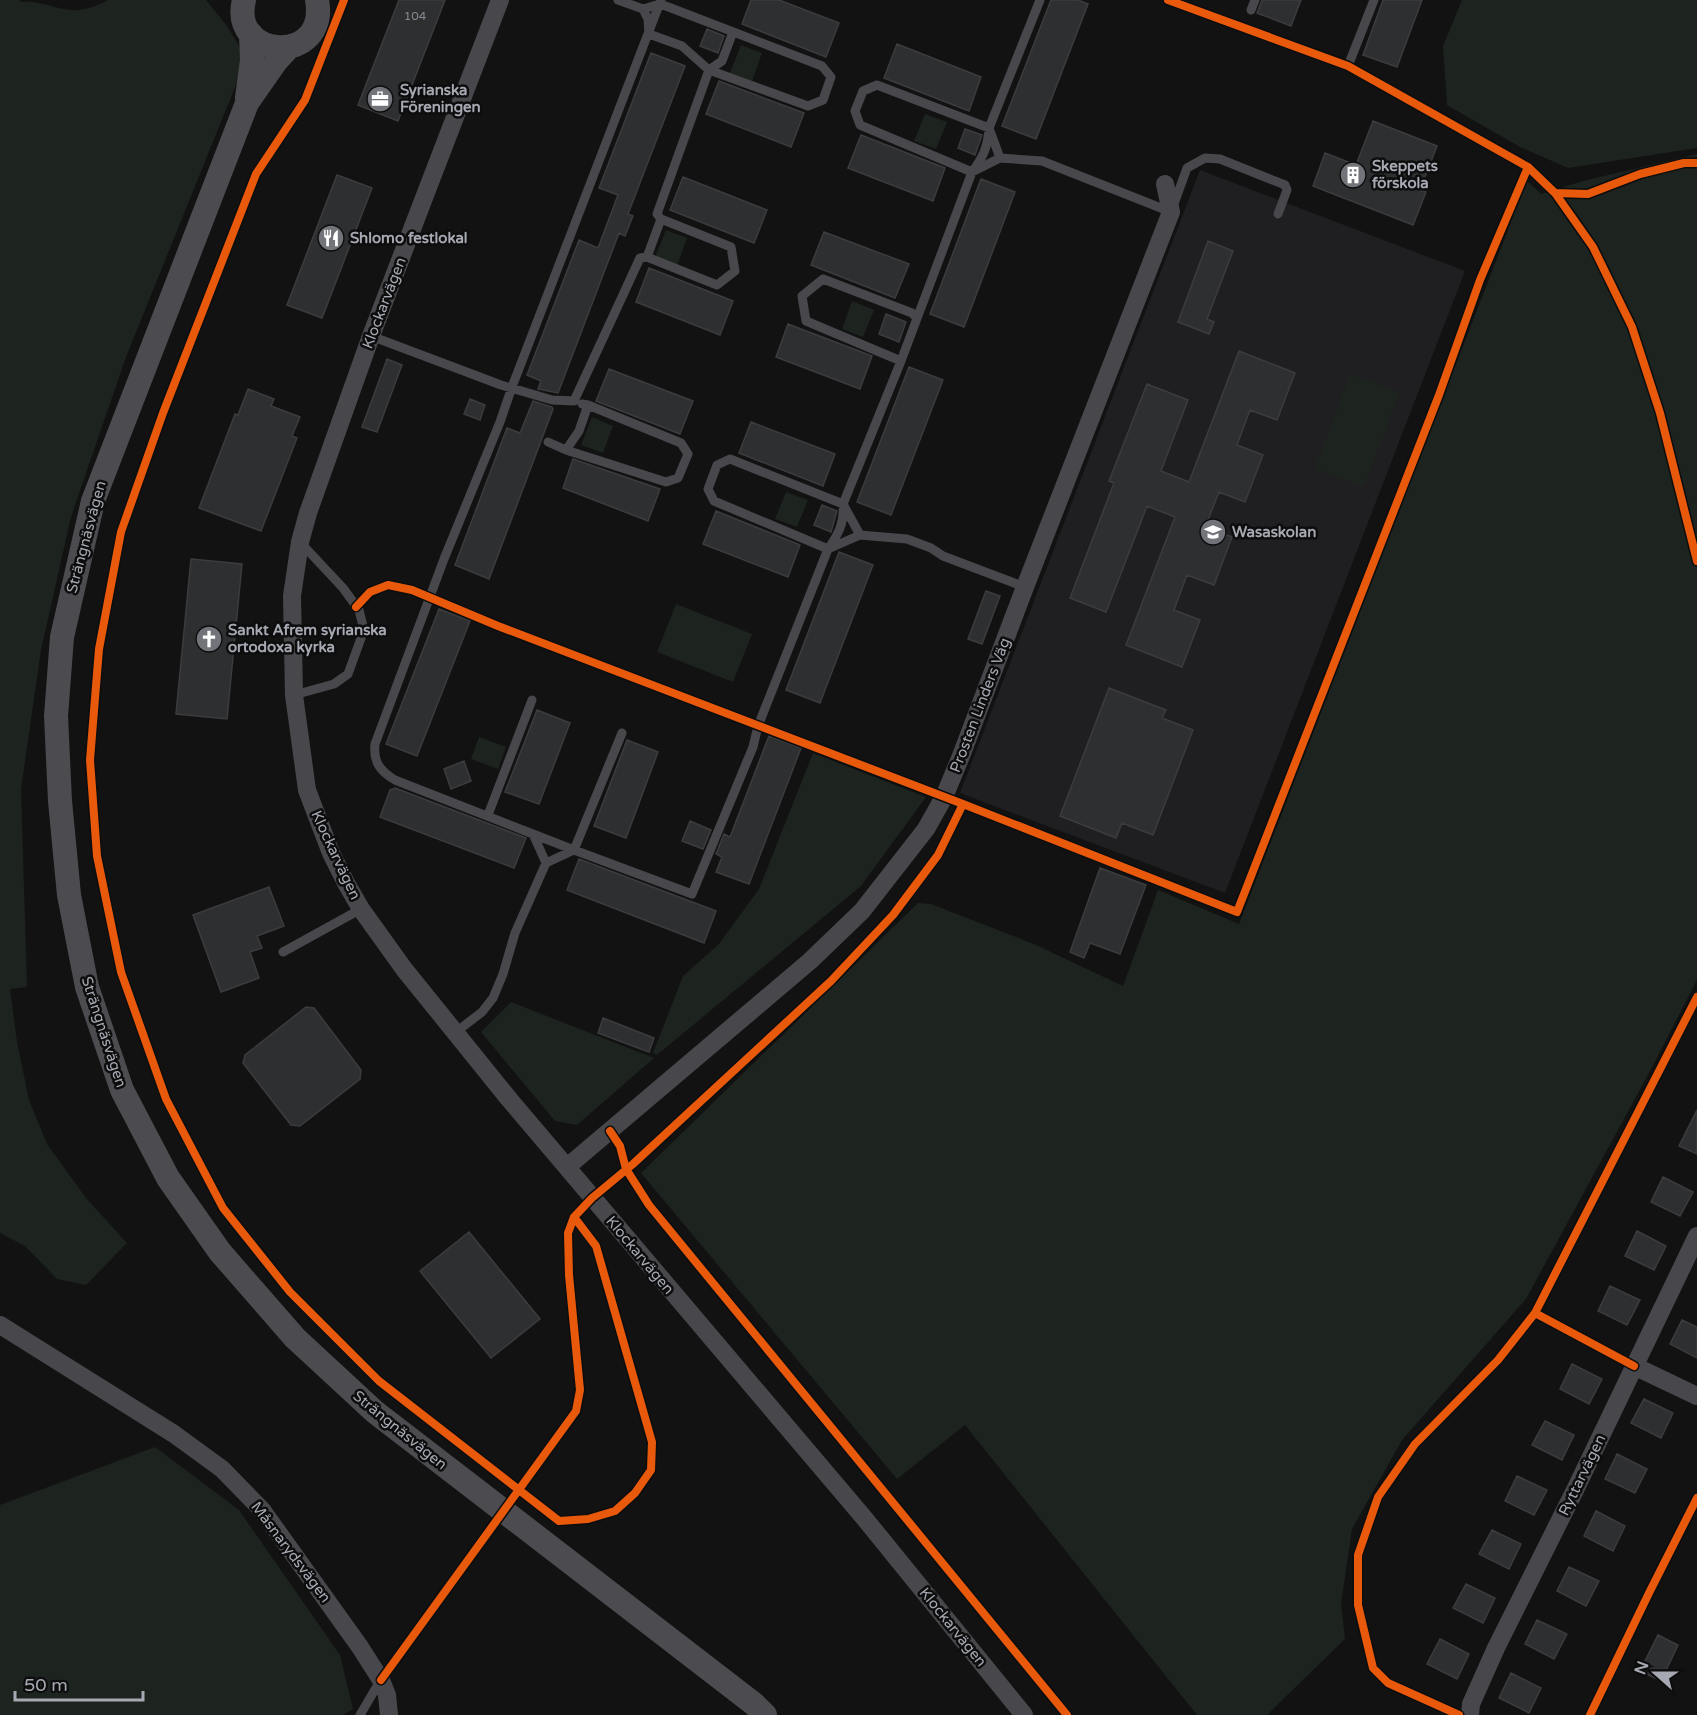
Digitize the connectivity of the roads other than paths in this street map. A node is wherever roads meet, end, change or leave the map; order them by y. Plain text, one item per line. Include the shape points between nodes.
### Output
1 (500, 0) edge
2 (618, 0) edge
3 (1040, 0) edge
4 (1255, 0) edge
5 (1374, 0) edge
6 (661, 2) edge
7 (320, 3) edge
8 (238, 4) edge
9 (643, 9) junction
10 (1251, 10) dead end
11 (733, 32) junction
12 (251, 34) junction
13 (649, 34) junction
14 (289, 47) junction
15 (1348, 66) dead end
16 (709, 70) junction
17 (247, 103) junction
18 (989, 128) junction
19 (1000, 158) junction
20 (972, 172) junction
21 (1165, 183) dead end
22 (1171, 212) junction
23 (1278, 214) dead end
24 (661, 219) junction
25 (647, 257) junction
26 (917, 318) junction
27 (371, 336) junction
28 (901, 361) junction
29 (512, 387) junction
30 (574, 401) junction
31 (588, 405) junction
32 (548, 442) dead end
33 (566, 450) junction
34 (843, 504) junction
35 (860, 535) junction
36 (300, 542) junction
37 (828, 549) junction
38 (1025, 587) junction
39 (294, 695) junction
40 (532, 700) dead end
41 (622, 733) dead end
42 (488, 815) junction
43 (532, 834) junction
44 (574, 850) junction
45 (546, 863) junction
46 (361, 909) junction
47 (283, 952) dead end
48 (456, 1032) junction
49 (567, 1167) junction
50 (1697, 1236) edge
51 (0, 1324) edge
52 (1634, 1366) junction
53 (1697, 1396) edge
54 (381, 1680) junction
55 (360, 1715) edge
56 (389, 1715) edge
57 (765, 1715) edge
58 (1024, 1715) edge
59 (1470, 1715) edge

1 - 27 street, Klockarvägen
2 - 9 lane
3 - 18 lane
4 - 10 lane
5 - 15 lane
6 - 9 lane
6 - 11 lane
6 - 13 lane
7 - 14 main road, Strängnäsvägen via 309,36
8 - 12 main road, Strängnäsvägen
9 - 13 lane
11 - 16 lane via 722,61
11 - 16 lane via 822,66 831,78 823,100 808,106
12 - 14 main road via 270,47
12 - 17 main road, Strängnäsvägen
13 - 16 lane via 682,46
13 - 29 lane
14 - 17 main road, Strängnäsvägen
16 - 24 lane via 657,214
17 - 57 main road, Strängnäsvägen via 93,501 62,637 56,716 60,801 69,895 87,987 122,1090 168,1178 220,1252 295,1338 375,1412
18 - 19 lane
18 - 20 lane via 982,159
18 - 20 lane via 877,85 862,91 855,111 860,125
19 - 20 lane
19 - 22 lane via 1042,161
20 - 26 lane
21 - 22 street
22 - 23 lane via 1187,168 1205,158 1220,159 1286,184
22 - 38 street, Prosten Linders Väg
24 - 25 lane
24 - 25 lane via 731,247 735,271 717,285
25 - 30 lane via 640,258
26 - 28 lane
26 - 28 lane via 824,279 802,296 806,321
27 - 29 lane
27 - 36 street, Klockarvägen
28 - 34 lane
29 - 30 lane via 552,400
29 - 42 lane via 375,744 378,766 395,780
30 - 31 lane
31 - 33 lane via 579,431
31 - 33 lane via 681,443 688,454 678,477 666,482
32 - 33 lane
34 - 35 lane
34 - 37 lane via 842,524
34 - 37 lane via 730,459 717,465 708,489 714,501
35 - 37 lane
35 - 38 lane via 907,539
36 - 39 street, Klockarvägen via 292,596
36 - 39 lane via 359,610 364,630 348,674 334,684
37 - 44 lane via 692,894
38 - 49 street, Prosten Linders Väg via 944,797 926,829 862,911 810,961
39 - 46 street, Klockarvägen via 307,790 331,853
40 - 42 lane
41 - 44 lane
42 - 43 lane
43 - 44 lane
43 - 45 lane
44 - 45 lane
45 - 48 lane via 515,933 493,998
46 - 47 lane
46 - 48 street, Klockarvägen
48 - 49 street, Klockarvägen
49 - 58 street, Klockarvägen via 865,1519
50 - 52 street, Ryttarvägen
51 - 54 street, Måsnarydsvägen via 174,1434 222,1469 262,1510
52 - 53 street
52 - 59 street, Ryttarvägen via 1496,1648 1471,1704
54 - 55 lane
54 - 56 street, Måsnarydsvägen

